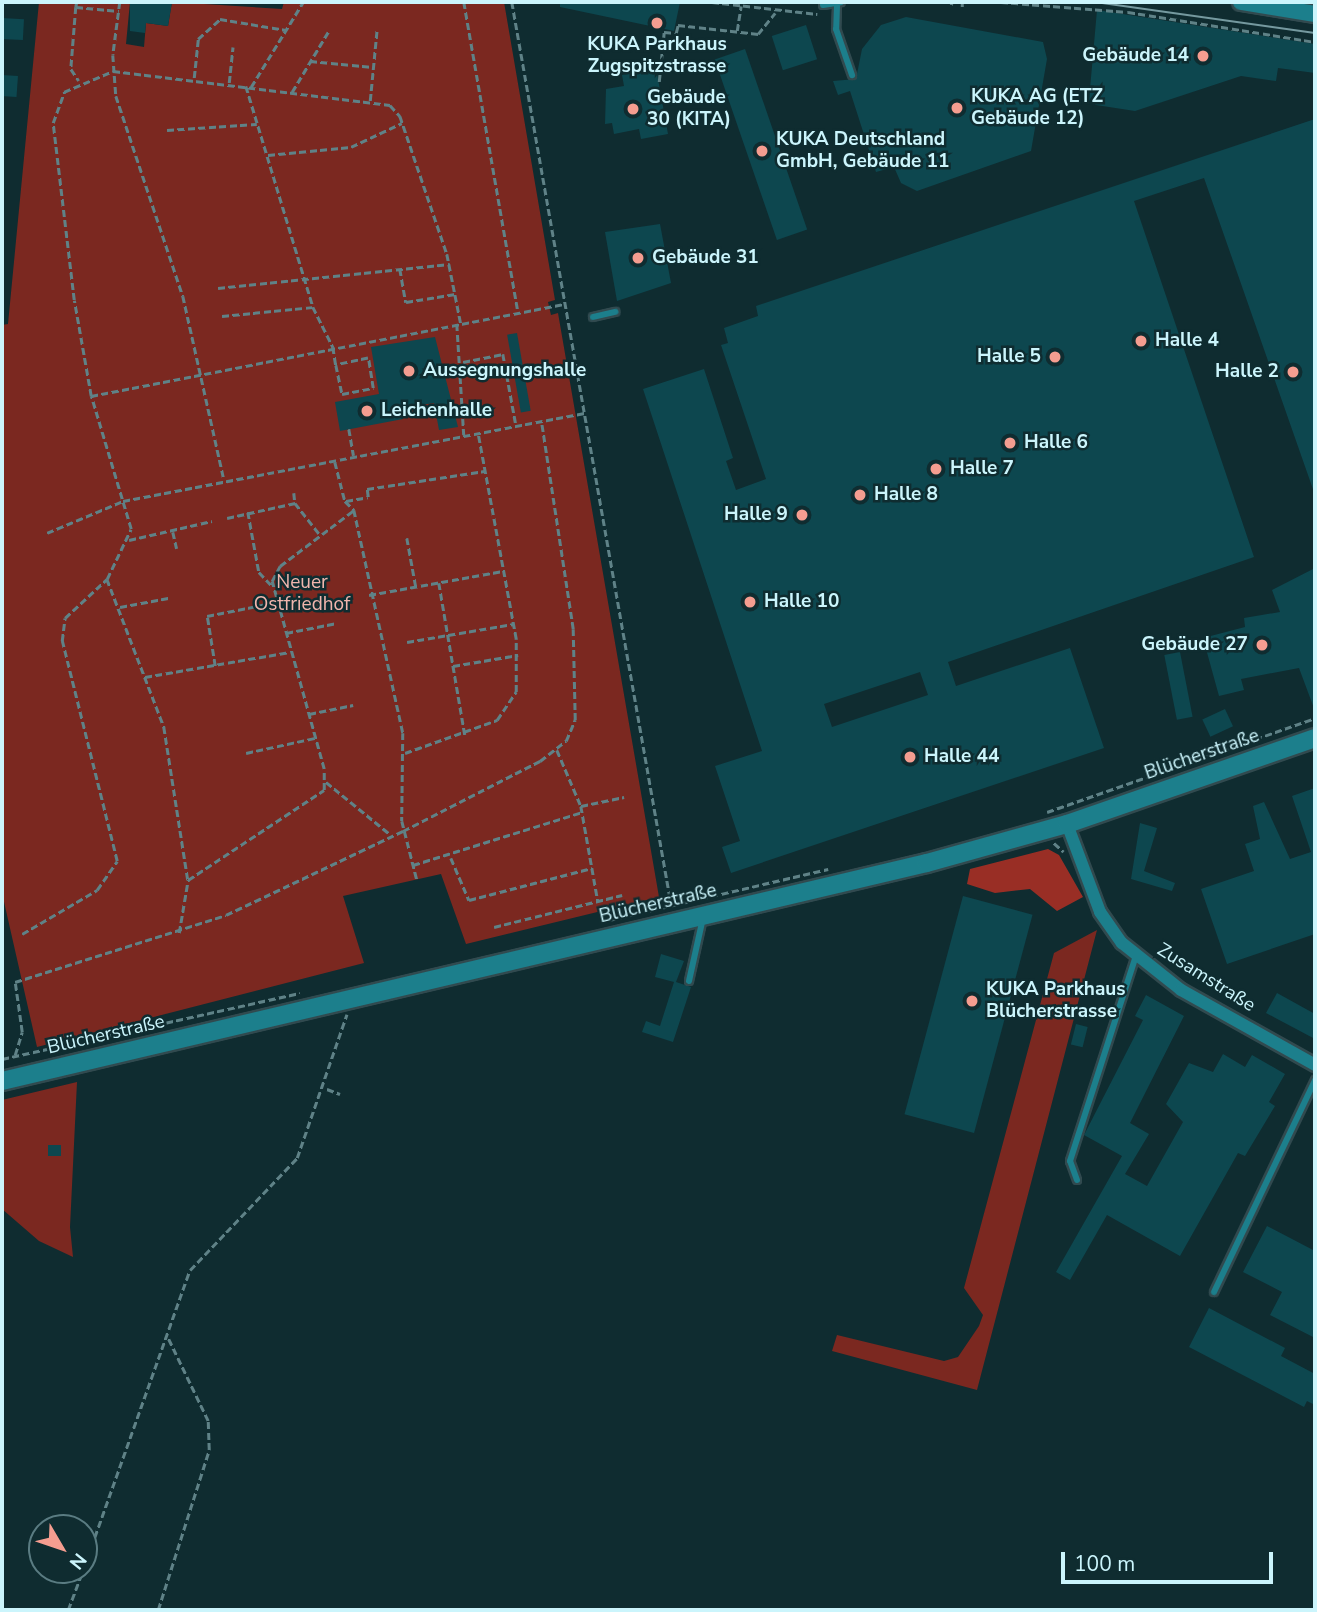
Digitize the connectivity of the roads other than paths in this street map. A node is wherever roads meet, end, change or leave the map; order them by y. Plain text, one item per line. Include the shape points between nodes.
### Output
1 (1241, 2) edge
2 (839, 4) edge
3 (823, 5) dead end
4 (1315, 14) edge
5 (852, 75) dead end
6 (615, 313) dead end
7 (593, 317) dead end
8 (1315, 738) edge
9 (1067, 824) junction
10 (702, 916) junction
11 (1136, 956) junction
12 (689, 981) dead end
13 (1315, 1065) edge
14 (1315, 1080) edge
15 (2, 1081) edge
16 (1077, 1180) dead end
17 (1214, 1292) dead end

1 - 4 street
2 - 3 lane
2 - 5 lane via 836,17
6 - 7 lane
8 - 9 main road, Blücherstraße
9 - 10 main road, Blücherstraße
9 - 11 street, Zusamstraße via 1100,912
10 - 12 lane
10 - 15 main road, Blücherstraße
11 - 13 street, Zusamstraße via 1181,990
11 - 16 lane via 1070,1161
14 - 17 lane

